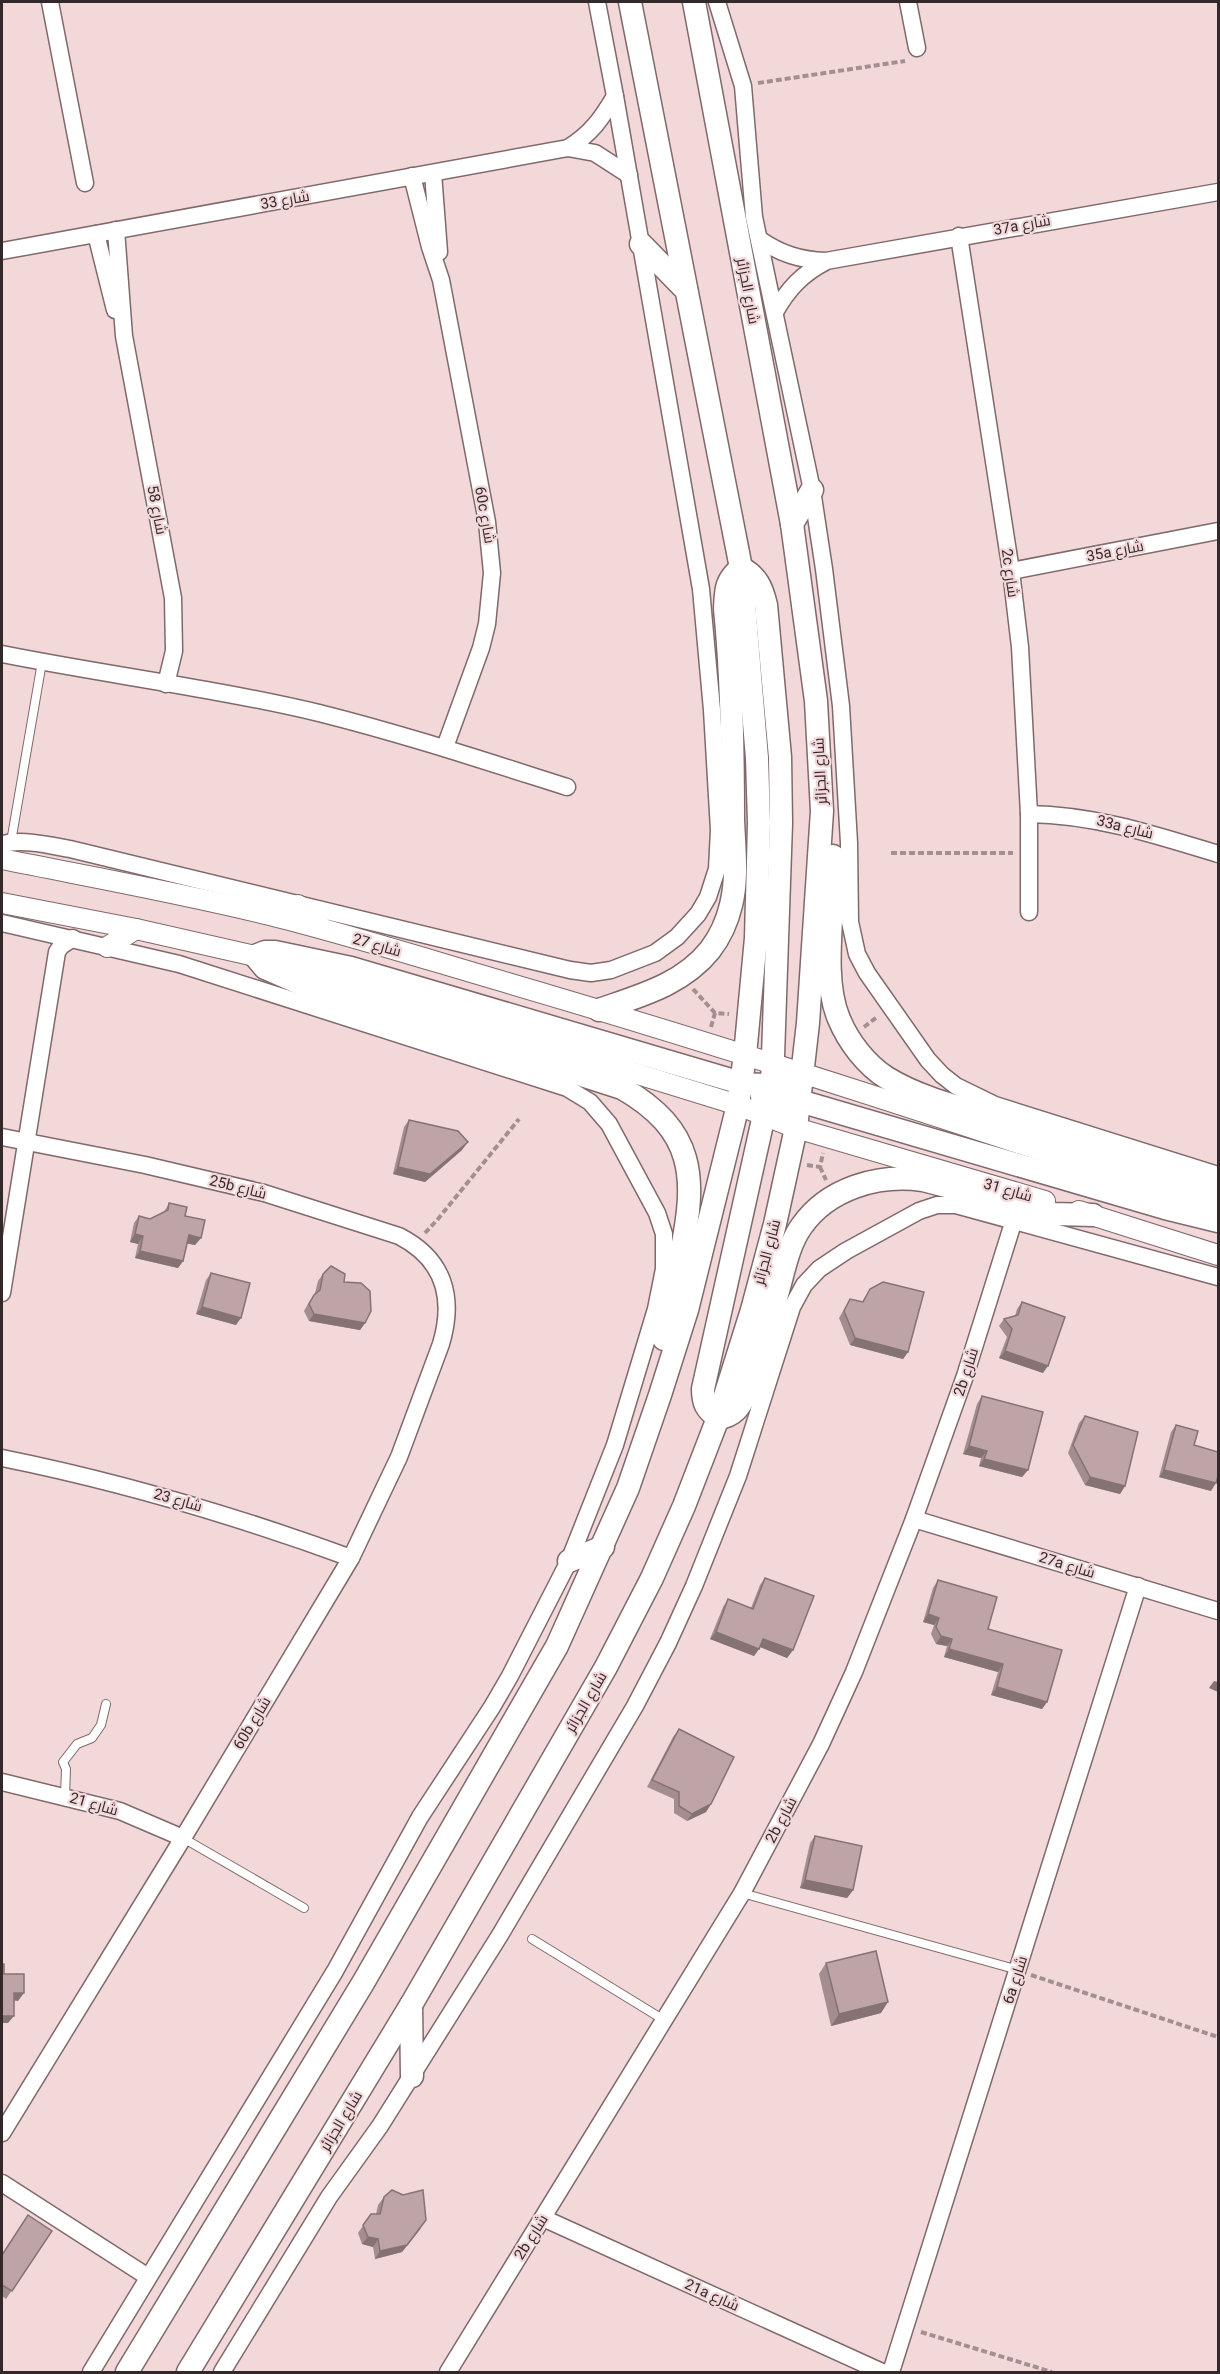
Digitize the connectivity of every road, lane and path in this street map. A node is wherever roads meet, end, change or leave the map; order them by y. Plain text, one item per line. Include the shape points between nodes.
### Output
1 (50, 2) edge
2 (597, 2) edge
3 (630, 2) edge
4 (694, 2) edge
5 (717, 2) edge
6 (908, 2) edge
7 (916, 48) joint
8 (742, 86) junction
9 (615, 96) junction
10 (568, 148) junction
11 (433, 173) junction
12 (629, 175) junction
13 (412, 176) junction
14 (85, 183) dead end
15 (1218, 192) edge
16 (116, 230) junction
17 (96, 234) junction
18 (959, 236) junction
19 (759, 239) junction
20 (641, 244) junction
21 (2, 251) edge
22 (826, 261) junction
23 (441, 280) junction
24 (686, 291) junction
25 (775, 312) junction
26 (124, 336) junction
27 (812, 490) junction
28 (792, 524) junction
29 (1218, 531) edge
30 (741, 567) junction
31 (1011, 571) junction
32 (2, 654) edge
33 (42, 662) junction
34 (166, 684) junction
35 (445, 747) junction
36 (567, 788) dead end
37 (822, 811) junction
38 (1029, 814) junction
39 (6, 843) edge
40 (891, 853) dead end
41 (1029, 853) junction
42 (1218, 854) edge
43 (2, 860) edge
44 (2, 903) edge
45 (298, 904) junction
46 (1029, 912) dead end
47 (2, 923) edge
48 (136, 929) junction
49 (323, 929) junction
50 (73, 938) junction
51 (108, 947) junction
52 (255, 956) junction
53 (681, 976) junction
54 (891, 1007) junction
55 (599, 1010) junction
56 (715, 1013) dead end
57 (849, 1039) junction
58 (745, 1055) junction
59 (803, 1074) junction
60 (761, 1091) junction
61 (800, 1100) junction
62 (519, 1119) dead end
63 (796, 1128) junction
64 (2, 1137) edge
65 (25, 1140) junction
66 (1218, 1175) edge
67 (1218, 1193) edge
68 (1218, 1209) edge
69 (1093, 1215) junction
70 (1014, 1220) junction
71 (1218, 1221) edge
72 (413, 1243) junction
73 (1215, 1257) edge
74 (1218, 1277) edge
75 (445, 1290) joint
76 (2, 1293) edge
77 (660, 1395) junction
78 (718, 1418) junction
79 (2, 1458) edge
80 (915, 1519) junction
81 (603, 1546) junction
82 (351, 1558) junction
83 (569, 1561) junction
84 (1138, 1586) junction
85 (1218, 1611) edge
86 (106, 1704) dead end
87 (2, 1782) edge
88 (65, 1796) junction
89 (183, 1838) junction
90 (742, 1893) junction
91 (304, 1908) dead end
92 (532, 1939) dead end
93 (1018, 1970) junction
94 (411, 2006) junction
95 (664, 2020) junction
96 (1218, 2037) edge
97 (412, 2076) junction
98 (2, 2133) edge
99 (2, 2183) edge
100 (543, 2218) junction
101 (148, 2277) junction
102 (904, 2327) junction
103 (91, 2373) edge
104 (126, 2373) edge
105 (188, 2373) edge
106 (222, 2373) edge
107 (448, 2373) edge
108 (882, 2373) edge
109 (891, 2373) edge
110 (1052, 2373) edge

1 - 14 street
2 - 9 street
3 - 24 main road
4 - 28 main road, شارع الجزائر
5 - 8 street
6 - 7 street
7 - 8 path via 918,59
8 - 19 street via 750,187
9 - 10 street, شارع 33 via 600,122
9 - 12 street
10 - 11 street, شارع 33
10 - 12 street, شارع 33 via 595,153
11 - 13 street, شارع 33
11 - 23 street, 60c شارع
12 - 20 street
13 - 16 street, شارع 33
13 - 23 street, 60c شارع
15 - 18 street, 37a شارع
16 - 17 street, شارع 33
16 - 26 street, شارع 58
17 - 21 street, شارع 33
17 - 26 street, شارع 58
18 - 22 street, 37a شارع
18 - 31 street, 2c شارع
19 - 22 street, 37a شارع via 791,256
19 - 25 street
20 - 24 main road
20 - 45 street via 701,590 719,830 717,869 708,897 698,914 655,953 591,973
22 - 25 street, 37a شارع via 796,282
23 - 35 street, 60c شارع via 487,522 492,573 481,648
24 - 30 main road
25 - 27 street
26 - 34 street, شارع 58 via 173,598 174,651
27 - 28 main road
27 - 54 street via 841,706 850,922 857,954
28 - 37 main road, شارع الجزائر via 816,701
29 - 31 street, 35a شارع
30 - 53 main road via 730,576 725,609 733,764 732,904 724,929 709,951
30 - 58 main road via 759,823 756,938
30 - 60 main road via 753,574 766,605 780,757 780,886
31 - 38 street, 2c شارع via 1026,724
32 - 33 street
33 - 34 street
33 - 39 lane
34 - 35 street via 318,713
35 - 36 street
37 - 57 main road via 833,864 833,1000
37 - 59 main road, شارع الجزائر
38 - 41 street, 2c شارع
38 - 42 street, 33a شارع via 1100,820
39 - 45 street via 41,843 70,849
40 - 41 path
41 - 46 street, 2c شارع
43 - 49 street, شارع 27
44 - 48 street
45 - 49 street
47 - 50 street
48 - 51 street
48 - 52 street
49 - 55 street, شارع 27
50 - 51 street
50 - 65 street via 57,952
51 - 83 street via 179,964 567,1088 601,1113 657,1213 664,1234 664,1269 656,1309 615,1445
52 - 60 main road via 275,952 351,968
52 - 77 main road via 265,968 304,985 622,1088 659,1114 684,1153 691,1192 662,1348
53 - 55 main road via 660,988
53 - 56 path
54 - 57 path
54 - 66 street via 942,1076 971,1095
55 - 58 street, شارع 27
57 - 67 main road via 868,1062 907,1088
58 - 60 main road
59 - 60 main road
59 - 61 main road, شارع الجزائر
59 - 68 street
60 - 61 main road
60 - 63 main road
60 - 77 main road
60 - 78 main road via 704,1379 703,1401
61 - 63 main road, شارع الجزائر
61 - 71 main road
62 - 72 path via 438,1219
63 - 69 street, شارع 31
63 - 78 main road, شارع الجزائر via 752,1310
64 - 65 street, 25b شارع
65 - 72 street, 25b شارع via 264,1193
65 - 76 street
69 - 73 street, شارع 31
69 - 78 main road via 1054,1214 901,1177 857,1186 834,1198 802,1227 790,1249 747,1392 736,1412
70 - 74 street
70 - 80 street, 2b شارع
70 - 97 street via 956,1205 937,1205 846,1251 804,1285 792,1307 738,1476 668,1643 500,1935
72 - 75 street, 25b شارع via 429,1257
75 - 82 street, 60b شارع via 448,1308 441,1344 399,1457
77 - 81 main road
78 - 94 main road, شارع الجزائر via 680,1517 606,1667
79 - 82 street, شارع 23 via 200,1506
80 - 84 street, 27a شارع
80 - 90 street, 2b شارع via 838,1708
81 - 83 main road
81 - 104 main road via 557,1646 375,1962
82 - 89 street, 60b شارع
83 - 101 street via 492,1707 420,1817 335,1971
84 - 85 street, 27a شارع
84 - 93 street, 6a شارع
86 - 88 lane via 101,1725 92,1738 76,1744 63,1762
87 - 88 street, شارع 21
88 - 89 street, شارع 21 via 120,1811
89 - 91 lane
89 - 98 street, 60b شارع
90 - 93 lane
90 - 95 street, 2b شارع
92 - 95 lane
93 - 96 path
93 - 102 street, 6a شارع
94 - 97 main road
94 - 105 main road, شارع الجزائر
95 - 100 street, 2b شارع
97 - 106 street via 329,2197
99 - 101 street
100 - 107 street, 2b شارع
100 - 108 street, 21a شارع
101 - 103 street
102 - 109 street, 6a شارع
102 - 110 path

